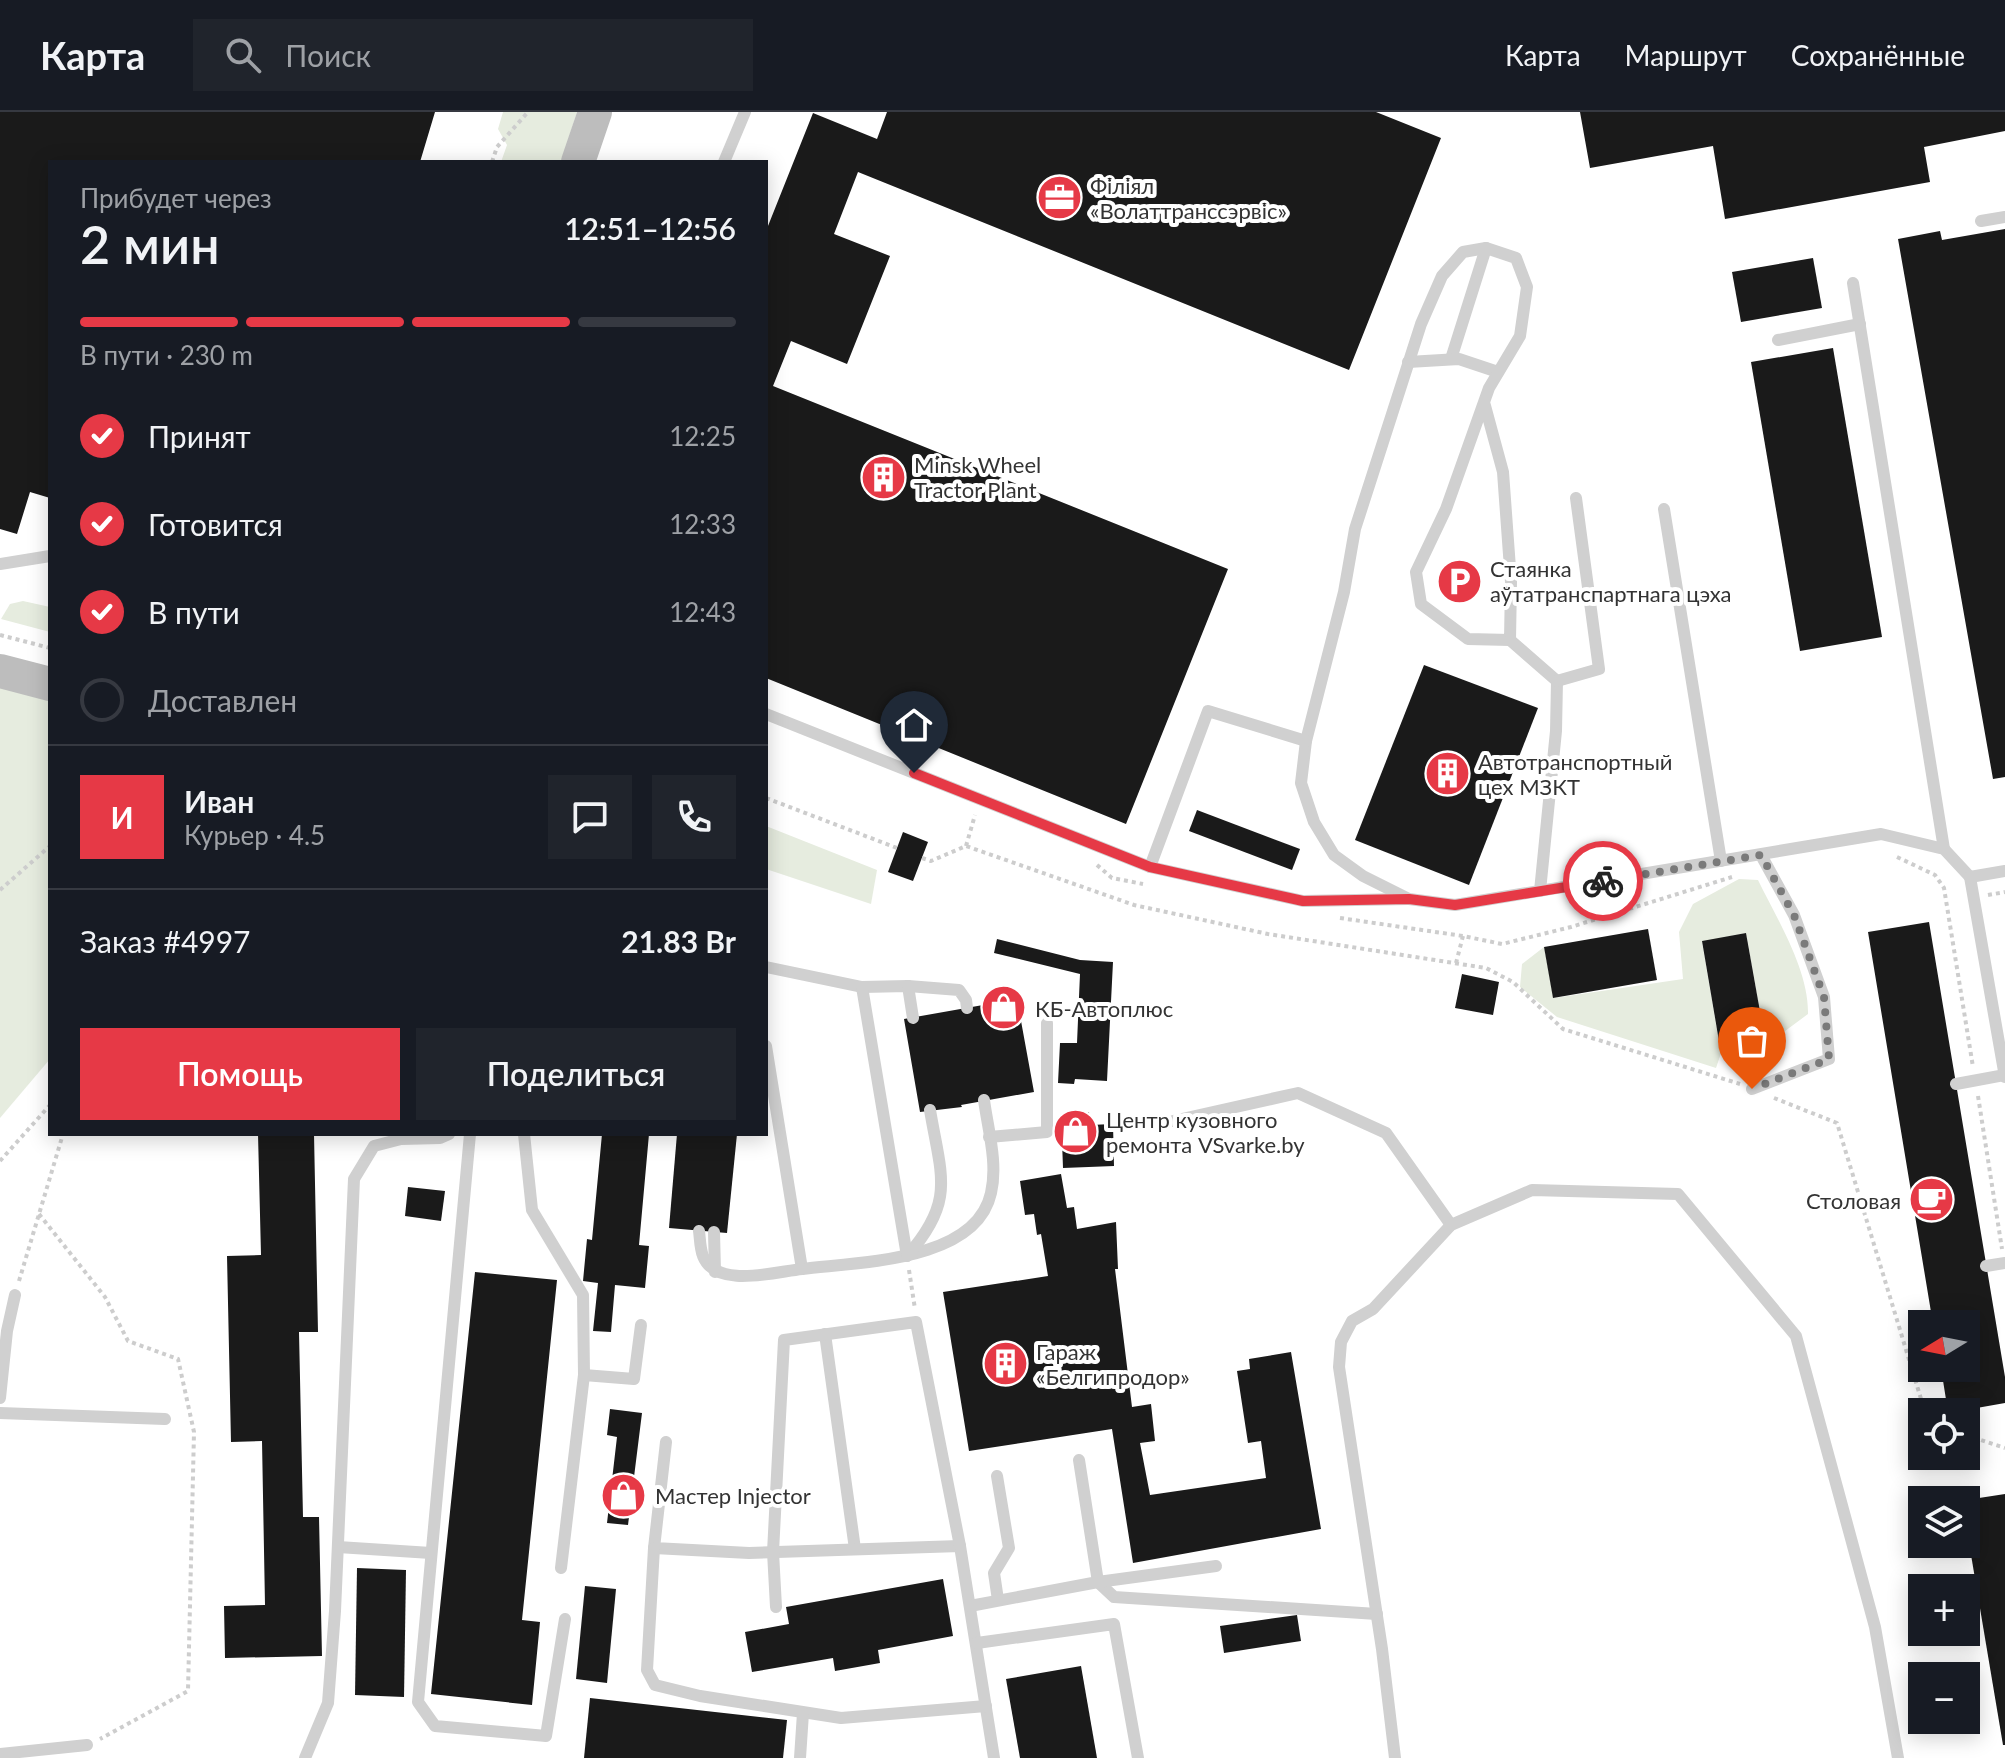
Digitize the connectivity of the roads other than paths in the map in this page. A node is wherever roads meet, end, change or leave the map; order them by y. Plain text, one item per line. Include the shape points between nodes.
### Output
1 (595, 112) edge
2 (745, 112) edge
3 (579, 160) edge
4 (725, 160) edge
5 (2005, 217) edge
6 (1981, 221) dead end
7 (1486, 248) junction
8 (1853, 283) dead end
9 (1860, 324) junction
10 (1778, 340) dead end
11 (1451, 359) junction
12 (1408, 362) junction
13 (1498, 372) junction
14 (1484, 402) junction
15 (1576, 498) dead end
16 (1664, 509) dead end
17 (48, 556) edge
18 (0, 564) edge
19 (1510, 640) junction
20 (0, 671) edge
21 (1557, 681) junction
22 (48, 683) edge
23 (768, 715) edge
24 (1306, 741) junction
25 (1944, 849) junction
26 (1761, 855) junction
27 (1721, 861) junction
28 (1150, 867) junction
29 (2005, 871) edge
30 (1970, 877) junction
31 (1540, 891) junction
32 (1409, 899) junction
33 (768, 967) edge
34 (908, 986) junction
35 (862, 987) junction
36 (967, 1008) dead end
37 (913, 1018) dead end
38 (1047, 1023) dead end
39 (768, 1058) edge
40 (2005, 1076) edge
41 (1956, 1084) dead end
42 (1752, 1089) road end
43 (984, 1100) dead end
44 (930, 1110) dead end
45 (1173, 1121) dead end
46 (368, 1136) edge
47 (444, 1136) edge
48 (470, 1136) edge
49 (524, 1136) edge
50 (989, 1137) junction
51 (374, 1146) junction
52 (1451, 1225) junction
53 (699, 1231) dead end
54 (714, 1232) dead end
55 (907, 1256) junction
56 (2004, 1257) edge
57 (1986, 1266) dead end
58 (802, 1269) junction
59 (715, 1272) junction
60 (15, 1295) road end
61 (641, 1325) dead end
62 (825, 1334) junction
63 (584, 1375) junction
64 (0, 1398) edge
65 (0, 1413) edge
66 (165, 1419) dead end
67 (666, 1442) dead end
68 (1079, 1460) dead end
69 (997, 1476) dead end
70 (960, 1546) junction
71 (338, 1547) junction
72 (654, 1548) junction
73 (855, 1549) junction
74 (773, 1552) junction
75 (431, 1553) junction
76 (1216, 1566) dead end
77 (561, 1568) dead end
78 (1098, 1582) junction
79 (998, 1600) junction
80 (970, 1606) junction
81 (776, 1607) dead end
82 (1377, 1614) junction
83 (565, 1619) dead end
84 (977, 1643) junction
85 (986, 1706) junction
86 (803, 1713) junction
87 (87, 1745) road end
88 (0, 1754) edge
89 (305, 1758) edge
90 (800, 1758) edge
91 (994, 1758) edge
92 (1138, 1758) edge
93 (1395, 1758) edge
94 (1898, 1758) edge

1 - 3 street
2 - 4 lane
5 - 6 lane
7 - 11 lane
7 - 12 lane via 1463,252 1442,276
7 - 13 lane via 1516,258 1527,287 1520,336
8 - 9 lane
9 - 10 lane
9 - 25 lane
11 - 12 lane
11 - 13 lane
12 - 24 lane via 1355,529
13 - 14 lane
14 - 19 lane via 1503,472
14 - 19 lane via 1446,509 1416,572 1421,604 1468,639
15 - 21 lane via 1599,669
16 - 27 lane
17 - 18 lane
19 - 21 lane
20 - 22 street
21 - 31 lane
23 - 28 lane
24 - 28 lane via 1208,711
24 - 32 lane via 1301,783 1314,822 1334,855
25 - 26 lane via 1881,834
25 - 30 lane
26 - 27 lane
26 - 42 lane via 1794,915 1824,997 1829,1059
27 - 31 lane
28 - 32 lane via 1303,901
29 - 30 lane
30 - 40 lane
31 - 32 lane via 1455,905
33 - 35 lane
34 - 35 lane
34 - 36 lane via 959,990
34 - 37 lane
35 - 55 lane
38 - 50 lane via 1047,1132
39 - 58 lane
40 - 41 lane, bridge
43 - 50 lane
44 - 55 lane via 942,1199 924,1238
45 - 52 lane via 1298,1093 1386,1133
46 - 51 lane
47 - 51 lane
48 - 75 lane
49 - 63 lane via 532,1210 583,1295
50 - 55 lane via 994,1171 981,1215 944,1246
51 - 71 lane via 354,1179
52 - 82 lane via 1373,1309 1352,1321 1341,1342 1339,1367
52 - 94 lane via 1532,1190 1678,1194 1698,1217 1796,1336 1875,1627
53 - 59 lane via 703,1256
54 - 59 lane
55 - 58 lane
56 - 57 lane, bridge
58 - 59 lane via 733,1277
60 - 64 lane
61 - 63 lane via 634,1379
62 - 70 lane via 916,1322
62 - 73 lane
62 - 74 lane via 784,1340
63 - 77 lane
65 - 66 lane
67 - 72 lane
68 - 78 lane
69 - 79 lane via 1009,1548 994,1573
70 - 73 lane
70 - 80 lane
71 - 75 lane
71 - 89 lane via 328,1703
72 - 74 lane
72 - 86 lane via 647,1670 655,1685
73 - 74 lane
74 - 81 lane
75 - 83 lane via 418,1702 435,1726 546,1736
76 - 78 lane
78 - 79 lane
78 - 82 lane via 1114,1597
79 - 80 lane
80 - 84 lane
82 - 93 lane
84 - 85 lane
84 - 92 lane via 1114,1624
85 - 86 lane via 841,1718
85 - 91 lane
86 - 90 lane
87 - 88 lane

